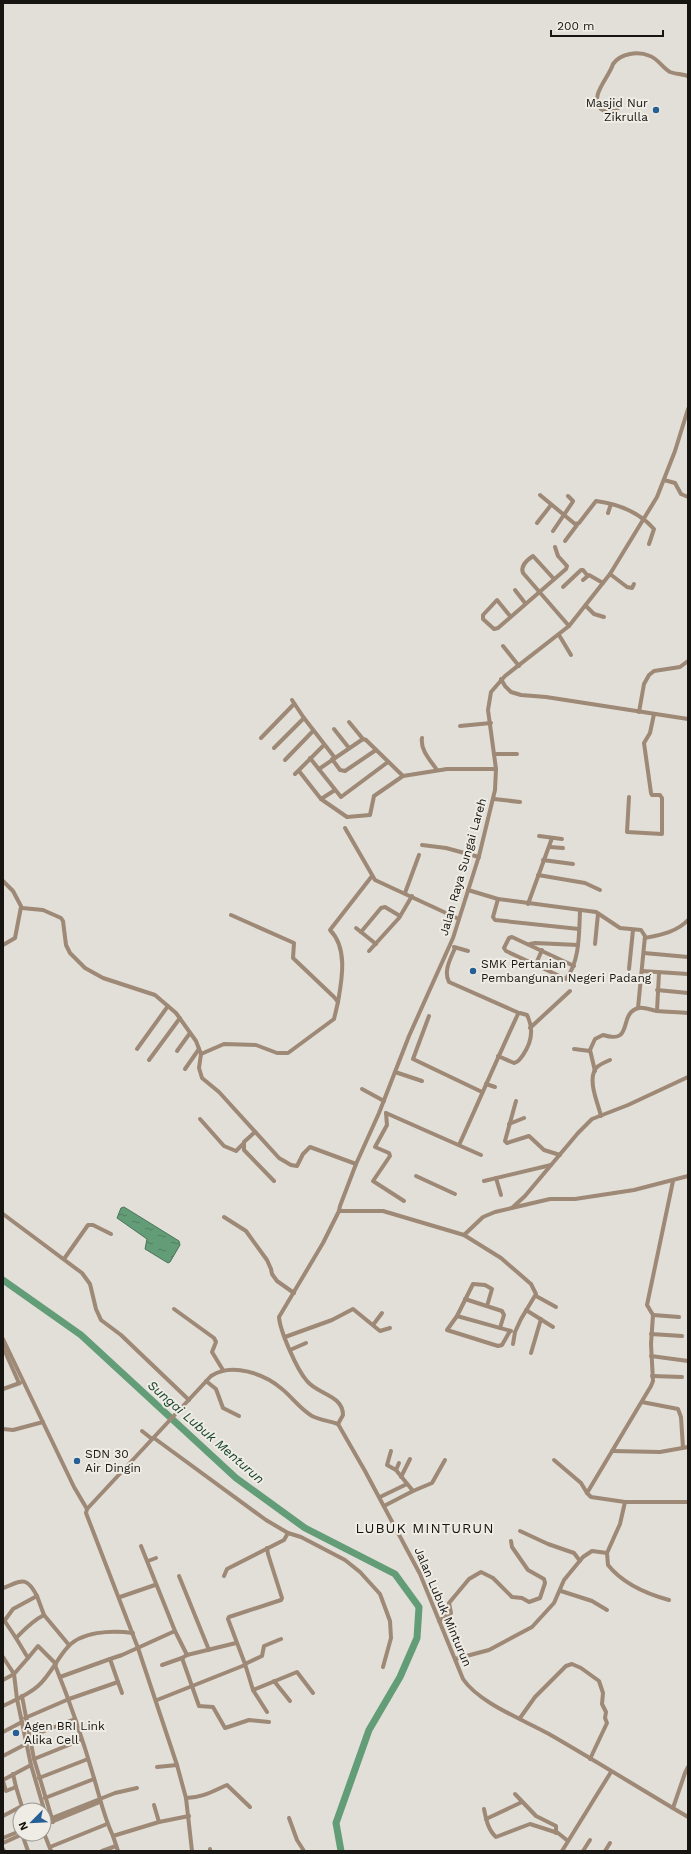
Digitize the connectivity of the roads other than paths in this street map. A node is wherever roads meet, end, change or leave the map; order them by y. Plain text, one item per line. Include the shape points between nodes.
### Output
1 (688, 76) edge
2 (621, 106) dead end
3 (688, 409) edge
4 (664, 480) junction
5 (540, 495) dead end
6 (568, 496) dead end
7 (688, 497) edge
8 (611, 504) junction
9 (551, 505) junction
10 (608, 513) dead end
11 (564, 516) junction
12 (645, 519) junction
13 (537, 523) dead end
14 (577, 525) junction
15 (553, 531) dead end
16 (565, 541) dead end
17 (649, 544) dead end
18 (555, 547) dead end
19 (610, 574) junction
20 (587, 575) junction
21 (554, 579) junction
22 (583, 580) dead end
23 (603, 583) junction
24 (634, 584) dead end
25 (563, 587) dead end
26 (514, 590) dead end
27 (539, 591) junction
28 (525, 603) junction
29 (586, 606) junction
30 (510, 616) junction
31 (604, 617) dead end
32 (569, 626) junction
33 (559, 635) junction
34 (503, 646) dead end
35 (572, 655) dead end
36 (688, 661) edge
37 (519, 666) junction
38 (501, 679) junction
39 (638, 712) junction
40 (654, 714) junction
41 (304, 718) junction
42 (688, 719) edge
43 (349, 722) dead end
44 (491, 723) junction
45 (460, 726) dead end
46 (334, 729) dead end
47 (313, 731) junction
48 (261, 738) dead end
49 (422, 738) dead end
50 (363, 739) junction
51 (324, 745) junction
52 (274, 748) dead end
53 (349, 748) junction
54 (376, 750) junction
55 (494, 754) junction
56 (517, 754) dead end
57 (310, 758) junction
58 (334, 758) junction
59 (285, 760) dead end
60 (388, 762) junction
61 (320, 769) junction
62 (496, 769) junction
63 (437, 770) junction
64 (403, 776) junction
65 (335, 790) junction
66 (629, 797) dead end
67 (321, 799) junction
68 (494, 799) junction
69 (520, 802) dead end
70 (345, 828) dead end
71 (539, 836) dead end
72 (552, 838) junction
73 (562, 839) dead end
74 (422, 845) dead end
75 (550, 847) junction
76 (563, 848) dead end
77 (419, 855) dead end
78 (479, 857) junction
79 (544, 860) junction
80 (573, 864) dead end
81 (538, 875) junction
82 (372, 876) junction
83 (3, 881) edge
84 (468, 890) junction
85 (600, 890) dead end
86 (404, 893) junction
87 (412, 896) junction
88 (498, 899) junction
89 (528, 904) junction
90 (22, 907) junction
91 (580, 911) junction
92 (598, 914) junction
93 (231, 915) dead end
94 (400, 916) junction
95 (459, 919) junction
96 (688, 920) edge
97 (356, 928) dead end
98 (580, 929) junction
99 (633, 930) junction
100 (361, 932) junction
101 (645, 938) junction
102 (376, 944) junction
103 (530, 944) junction
104 (596, 944) dead end
105 (3, 945) edge
106 (450, 945) junction
107 (578, 945) junction
108 (456, 948) junction
109 (542, 950) junction
110 (369, 951) dead end
111 (468, 951) dead end
112 (644, 953) junction
113 (688, 957) edge
114 (536, 966) junction
115 (574, 966) junction
116 (629, 969) dead end
117 (642, 971) junction
118 (658, 973) junction
119 (688, 974) edge
120 (658, 990) junction
121 (570, 991) dead end
122 (688, 993) edge
123 (338, 1002) junction
124 (168, 1006) junction
125 (638, 1008) junction
126 (657, 1011) junction
127 (519, 1013) junction
128 (688, 1013) edge
129 (429, 1016) dead end
130 (180, 1018) junction
131 (530, 1028) junction
132 (190, 1033) junction
133 (137, 1049) dead end
134 (574, 1049) dead end
135 (177, 1051) dead end
136 (200, 1051) junction
137 (590, 1051) junction
138 (498, 1056) junction
139 (149, 1060) dead end
140 (610, 1060) dead end
141 (186, 1069) dead end
142 (595, 1071) junction
143 (395, 1072) junction
144 (688, 1077) edge
145 (422, 1081) dead end
146 (486, 1084) junction
147 (495, 1087) dead end
148 (362, 1089) dead end
149 (482, 1092) junction
150 (384, 1101) junction
151 (516, 1102) dead end
152 (380, 1111) junction
153 (386, 1113) junction
154 (601, 1116) junction
155 (524, 1118) dead end
156 (200, 1119) dead end
157 (509, 1124) junction
158 (255, 1132) junction
159 (243, 1144) junction
160 (460, 1145) junction
161 (481, 1155) dead end
162 (560, 1155) junction
163 (356, 1164) junction
164 (552, 1165) junction
165 (416, 1176) dead end
166 (688, 1176) edge
167 (496, 1178) junction
168 (274, 1181) dead end
169 (484, 1181) dead end
170 (673, 1181) junction
171 (455, 1194) dead end
172 (501, 1195) dead end
173 (404, 1201) dead end
174 (512, 1208) junction
175 (339, 1211) junction
176 (3, 1214) edge
177 (224, 1217) dead end
178 (111, 1234) dead end
179 (464, 1235) junction
180 (64, 1259) junction
181 (294, 1293) junction
182 (536, 1296) junction
183 (465, 1299) junction
184 (487, 1306) junction
185 (556, 1307) dead end
186 (174, 1309) dead end
187 (526, 1310) junction
188 (382, 1314) dead end
189 (653, 1315) junction
190 (457, 1316) junction
191 (679, 1317) dead end
192 (541, 1319) junction
193 (373, 1325) junction
194 (553, 1327) dead end
195 (390, 1328) dead end
196 (500, 1328) junction
197 (510, 1331) junction
198 (515, 1332) junction
199 (651, 1334) junction
200 (682, 1336) dead end
201 (284, 1337) junction
202 (3, 1339) edge
203 (306, 1343) dead end
204 (513, 1344) dead end
205 (3, 1347) edge
206 (290, 1350) junction
207 (531, 1352) dead end
208 (651, 1356) junction
209 (688, 1361) edge
210 (223, 1370) junction
211 (652, 1376) junction
212 (682, 1377) dead end
213 (206, 1381) junction
214 (24, 1382) junction
215 (19, 1383) junction
216 (3, 1389) edge
217 (188, 1402) junction
218 (642, 1402) junction
219 (239, 1416) dead end
220 (43, 1422) junction
221 (338, 1424) junction
222 (3, 1429) edge
223 (142, 1431) dead end
224 (153, 1438) junction
225 (686, 1448) edge
226 (391, 1451) dead end
227 (612, 1451) junction
228 (410, 1459) dead end
229 (445, 1460) dead end
230 (554, 1460) dead end
231 (399, 1463) dead end
232 (396, 1470) junction
233 (401, 1477) junction
234 (407, 1484) junction
235 (413, 1491) junction
236 (586, 1493) junction
237 (380, 1497) junction
238 (625, 1502) junction
239 (688, 1502) edge
240 (384, 1506) junction
241 (87, 1509) junction
242 (520, 1531) dead end
243 (288, 1533) junction
244 (511, 1541) dead end
245 (141, 1546) dead end
246 (267, 1548) junction
247 (607, 1552) junction
248 (156, 1558) dead end
249 (148, 1561) junction
250 (580, 1561) junction
251 (179, 1576) dead end
252 (224, 1576) dead end
253 (156, 1585) junction
254 (3, 1588) edge
255 (561, 1591) junction
256 (37, 1596) junction
257 (120, 1597) junction
258 (669, 1600) dead end
259 (607, 1610) dead end
260 (44, 1615) junction
261 (4, 1620) edge
262 (439, 1621) junction
263 (176, 1631) junction
264 (133, 1633) junction
265 (16, 1638) junction
266 (281, 1639) dead end
267 (236, 1643) junction
268 (69, 1645) junction
269 (138, 1648) junction
270 (209, 1650) junction
271 (187, 1656) junction
272 (3, 1657) edge
273 (28, 1658) junction
274 (182, 1658) junction
275 (110, 1659) junction
276 (455, 1659) junction
277 (55, 1664) junction
278 (245, 1664) junction
279 (162, 1665) dead end
280 (383, 1667) dead end
281 (14, 1674) junction
282 (60, 1678) junction
283 (3, 1680) edge
284 (274, 1681) junction
285 (118, 1682) junction
286 (191, 1687) junction
287 (253, 1690) junction
288 (122, 1693) dead end
289 (313, 1694) dead end
290 (22, 1696) junction
291 (17, 1699) junction
292 (69, 1699) junction
293 (157, 1700) junction
294 (290, 1701) dead end
295 (3, 1706) edge
296 (267, 1712) dead end
297 (25, 1718) junction
298 (520, 1718) junction
299 (75, 1719) junction
300 (22, 1722) junction
301 (269, 1722) dead end
302 (3, 1732) edge
303 (29, 1738) junction
304 (82, 1740) junction
305 (26, 1744) junction
306 (3, 1756) edge
307 (34, 1758) junction
308 (88, 1759) junction
309 (590, 1759) junction
310 (30, 1765) junction
311 (177, 1765) junction
312 (157, 1767) dead end
313 (688, 1767) edge
314 (611, 1772) junction
315 (13, 1774) junction
316 (39, 1778) junction
317 (94, 1778) junction
318 (3, 1780) edge
319 (16, 1787) junction
320 (137, 1788) dead end
321 (5, 1792) edge
322 (515, 1794) dead end
323 (45, 1798) junction
324 (186, 1798) junction
325 (99, 1801) junction
326 (21, 1802) edge
327 (42, 1802) edge
328 (46, 1802) edge
329 (522, 1802) junction
330 (154, 1805) dead end
331 (250, 1807) dead end
332 (673, 1808) junction
333 (484, 1809) dead end
334 (189, 1816) junction
335 (289, 1818) dead end
336 (688, 1818) edge
337 (486, 1819) junction
338 (52, 1820) edge
339 (159, 1822) junction
340 (107, 1824) junction
341 (556, 1833) junction
342 (113, 1836) junction
343 (590, 1840) dead end
344 (568, 1841) junction
345 (610, 1843) dead end
346 (116, 1846) junction
347 (50, 1849) edge
348 (102, 1851) edge
349 (118, 1851) edge
350 (192, 1851) edge
351 (304, 1851) edge
352 (562, 1851) edge
353 (583, 1851) edge
354 (605, 1851) edge

1 - 2 street via 670,72 651,56 625,55 616,59 597,98 599,107 604,111 609,112
3 - 4 street, Jalan Raya Sungai Lareh
4 - 7 street via 675,483 681,494
4 - 12 street, Jalan Raya Sungai Lareh
5 - 9 street
6 - 11 street via 573,502
8 - 10 street
8 - 12 street via 632,511
8 - 14 street via 594,502
9 - 11 street
9 - 13 street
11 - 14 street
11 - 15 street
12 - 17 street via 654,530
12 - 19 street, Jalan Raya Sungai Lareh
14 - 16 street
18 - 21 street via 558,556 567,566
19 - 23 street, Jalan Raya Sungai Lareh
19 - 24 street via 627,587 632,588
20 - 22 street
20 - 23 street
20 - 25 street via 581,570
21 - 27 street
21 - 27 street via 535,557 531,557 526,561 522,571
23 - 29 street, Jalan Raya Sungai Lareh
26 - 28 street
27 - 28 street
27 - 32 street
28 - 30 street
29 - 31 street via 594,614
29 - 32 street, Jalan Raya Sungai Lareh
30 - 30 street via 495,629 483,619 482,614 497,600
32 - 33 street, Jalan Raya Sungai Lareh
33 - 35 street
33 - 37 street, Jalan Raya Sungai Lareh
34 - 37 street
36 - 39 street via 680,667 654,671 649,675 644,684
37 - 38 street, Jalan Raya Sungai Lareh
38 - 39 street via 511,692 521,695
38 - 44 street, Jalan Raya Sungai Lareh via 489,697
39 - 40 street
40 - 42 street
40 - 66 street via 650,732 644,743 651,794 662,798 662,834 627,832
41 - 47 street
41 - 48 street via 293,702
41 - 52 street
43 - 50 street
44 - 45 street
44 - 55 street, Jalan Raya Sungai Lareh
46 - 53 street
47 - 51 street
47 - 59 street
49 - 63 street via 422,746
50 - 53 street
50 - 54 street
51 - 57 street
51 - 58 street
53 - 58 street
54 - 58 street via 345,771 340,770
54 - 60 street
55 - 56 street
55 - 62 street, Jalan Raya Sungai Lareh
57 - 61 street
57 - 67 street via 297,772
58 - 61 street
60 - 64 street
60 - 65 street via 342,796
61 - 65 street
62 - 63 street
62 - 68 street, Jalan Raya Sungai Lareh
63 - 64 street
64 - 67 street via 374,796 369,816 347,817
65 - 67 street
68 - 69 street
68 - 78 street, Jalan Raya Sungai Lareh
70 - 82 street
71 - 72 street
72 - 73 street
72 - 75 street
74 - 78 street via 446,848
75 - 76 street
75 - 79 street
77 - 86 street
78 - 84 street, Jalan Raya Sungai Lareh
79 - 80 street
79 - 81 street
81 - 85 street via 585,883
81 - 89 street
82 - 86 street via 379,883
82 - 123 street via 330,930 339,941 343,973
83 - 90 street via 13,891
84 - 88 street
84 - 95 street, Jalan Raya Sungai Lareh
86 - 87 street
87 - 94 street
87 - 95 street
88 - 89 street
88 - 98 street via 493,917 495,920
89 - 91 street
90 - 105 street via 15,938
90 - 124 street via 43,910 61,918 66,945 70,953 85,968 103,978 156,995
91 - 92 street
91 - 98 street
92 - 99 street via 620,928
92 - 104 street
93 - 123 street via 291,941 294,945 293,958
94 - 100 street via 381,908
94 - 102 street
95 - 106 street, Jalan Raya Sungai Lareh
96 - 101 street via 668,932
97 - 100 street
98 - 107 street
99 - 101 street via 641,930
99 - 116 street
100 - 102 street
101 - 112 street
102 - 110 street
103 - 107 street
103 - 109 street
103 - 114 street via 511,937 504,949
106 - 108 street
106 - 143 street, Jalan Raya Sungai Lareh
107 - 115 street
108 - 111 street
108 - 127 street via 447,970 449,982
109 - 114 street
109 - 115 street
112 - 113 street
112 - 117 street
114 - 115 street via 564,979
117 - 118 street
117 - 125 street
118 - 119 street
118 - 120 street
120 - 122 street
120 - 126 street
121 - 131 street
123 - 136 street via 334,1018 288,1053 276,1053 256,1045 224,1044
124 - 130 street
124 - 133 street
125 - 126 street
125 - 137 street via 628,1018 619,1037 597,1037
126 - 128 street
127 - 131 street via 527,1015
127 - 138 street
129 - 149 street via 413,1059
130 - 132 street
130 - 139 street
131 - 138 street via 530,1045 519,1061 514,1063
132 - 135 street
132 - 136 street
134 - 137 street
136 - 141 street
136 - 158 street via 199,1068 202,1078 219,1092
137 - 142 street
138 - 146 street
140 - 142 street via 597,1067
142 - 154 street via 593,1085
143 - 145 street
143 - 150 street, Jalan Raya Sungai Lareh
144 - 154 street
146 - 147 street
146 - 149 street
148 - 150 street
149 - 160 street
150 - 152 street, Jalan Raya Sungai Lareh
151 - 157 street
152 - 153 street
152 - 163 street, Jalan Raya Sungai Lareh
153 - 160 street
153 - 173 street via 387,1124 375,1147 389,1153 390,1156 373,1181
154 - 162 street via 592,1119
155 - 157 street
156 - 159 street via 226,1148 236,1151
157 - 162 street via 504,1140 506,1142 529,1136 544,1150
158 - 159 street
158 - 163 street via 279,1158 294,1167 310,1148
159 - 168 street via 246,1152
160 - 161 street
162 - 164 street
163 - 175 street, Jalan Raya Sungai Lareh
164 - 167 street
164 - 174 street
165 - 171 street
166 - 170 street
167 - 169 street
167 - 172 street
170 - 174 street via 603,1196 550,1199
170 - 189 street via 647,1305
174 - 179 street via 489,1214
175 - 179 street via 383,1211
175 - 181 street, Jalan Raya Sungai Lareh
176 - 180 street
177 - 181 street via 246,1231 267,1260 276,1281
178 - 180 street via 88,1225
179 - 182 street via 501,1258 525,1278 533,1287
180 - 217 street via 82,1273 90,1284 101,1320
181 - 201 street, Jalan Raya Sungai Lareh via 279,1316
182 - 185 street
182 - 187 street
183 - 184 street
183 - 184 street via 472,1284 490,1287 492,1291
183 - 190 street
184 - 196 street via 503,1312
186 - 210 street via 214,1338 212,1352
187 - 192 street
187 - 198 street
188 - 193 street
189 - 191 street
189 - 199 street
190 - 196 street
190 - 197 street via 448,1331 495,1346 500,1346
192 - 194 street
192 - 207 street
193 - 195 street via 382,1331
193 - 201 street via 353,1309 332,1320
196 - 197 street
197 - 198 street
198 - 204 street
199 - 200 street
199 - 208 street
201 - 206 street, Jalan Raya Sungai Lareh
202 - 214 street
203 - 206 street
205 - 215 street
206 - 221 street, Jalan Raya Sungai Lareh via 306,1381 339,1404 343,1415
208 - 209 street
208 - 211 street
210 - 213 street
210 - 221 street via 236,1370 268,1380 311,1415
211 - 212 street
211 - 218 street via 653,1381
213 - 217 street
213 - 219 street via 216,1389 223,1408
214 - 215 street
214 - 220 street
215 - 216 street
217 - 224 street
218 - 225 street via 678,1409
218 - 227 street
220 - 222 street via 13,1430
220 - 241 street
221 - 237 street, Jalan Lubuk Minturun
223 - 224 street
224 - 241 street
224 - 243 street via 241,1503
225 - 227 street via 660,1452
226 - 232 street via 386,1464
227 - 236 street
228 - 233 street
229 - 235 street via 432,1483
230 - 236 street via 581,1483
231 - 232 street
232 - 233 street
233 - 234 street
234 - 235 street
234 - 237 street
235 - 240 street
236 - 238 street via 591,1497
237 - 240 street, Jalan Lubuk Minturun
238 - 239 street
238 - 247 street via 620,1524
240 - 262 street, Jalan Lubuk Minturun via 420,1574
241 - 257 street via 86,1513
242 - 250 street via 574,1553
243 - 246 street via 284,1540
243 - 280 street via 345,1560 380,1594 390,1621 390,1638
244 - 262 street via 512,1547 528,1570 544,1579 545,1584 540,1598 529,1602 512,1597 493,1578 481,1572 466,1582 449,1603 451,1612
245 - 249 street
246 - 252 street via 227,1569
246 - 267 street via 282,1598 229,1618
247 - 250 street via 592,1551
247 - 258 street via 608,1565 631,1584
248 - 249 street
249 - 253 street
250 - 255 street via 564,1580
251 - 270 street
253 - 257 street
253 - 263 street
254 - 256 street via 23,1580 31,1585
255 - 259 street via 592,1600
255 - 276 street via 554,1603 532,1627 489,1650
256 - 260 street
256 - 261 street via 13,1609
257 - 264 street
260 - 265 street via 28,1624
260 - 268 street
261 - 265 street
262 - 276 street, Jalan Lubuk Minturun
263 - 269 street
263 - 271 street
264 - 268 street via 102,1632 88,1635
264 - 269 street
265 - 273 street
266 - 278 street via 264,1646 262,1656
267 - 270 street
267 - 278 street
268 - 277 street
269 - 275 street
269 - 293 street
270 - 271 street
271 - 274 street
272 - 281 street
273 - 277 street via 38,1646
273 - 281 street
274 - 279 street
274 - 286 street
275 - 282 street
275 - 285 street
276 - 298 street, Jalan Lubuk Minturun via 463,1679 473,1691
277 - 282 street
277 - 290 street via 38,1686
278 - 286 street
278 - 287 street
281 - 283 street
281 - 291 street
282 - 292 street
284 - 287 street
284 - 289 street via 299,1672
284 - 294 street
285 - 288 street
285 - 292 street
286 - 293 street
286 - 301 street via 198,1705 213,1707 225,1728 248,1720
287 - 296 street
290 - 291 street
290 - 297 street
291 - 295 street
291 - 300 street
292 - 297 street
292 - 299 street
293 - 311 street
297 - 303 street
298 - 309 street, Jalan Lubuk Minturun
298 - 309 street via 535,1697 566,1666 572,1664 581,1668 599,1681 603,1693 602,1704 606,1712 607,1723
299 - 303 street
299 - 304 street
300 - 302 street
300 - 305 street
303 - 307 street
304 - 307 street
304 - 308 street
305 - 306 street
305 - 310 street
307 - 316 street
308 - 316 street
308 - 317 street
309 - 314 street, Jalan Lubuk Minturun
310 - 315 street
310 - 327 street
311 - 312 street
311 - 324 street
313 - 332 street
314 - 332 street, Jalan Lubuk Minturun
314 - 344 street
315 - 318 street
315 - 319 street
316 - 323 street
317 - 323 street
317 - 325 street
318 - 321 street
319 - 321 street
319 - 326 street
320 - 325 street via 115,1793
322 - 329 street
323 - 328 street
324 - 331 street via 193,1799 227,1785
324 - 334 street
325 - 338 street
325 - 340 street
329 - 337 street
329 - 341 street via 536,1816 556,1826
330 - 339 street
332 - 336 street, Jalan Lubuk Minturun
333 - 337 street
334 - 339 street
334 - 350 street
335 - 351 street
337 - 341 street via 492,1834 496,1837 530,1824
339 - 342 street
340 - 342 street
340 - 347 street
341 - 344 street
342 - 346 street
343 - 353 street
344 - 352 street
345 - 354 street
346 - 348 street
346 - 349 street

